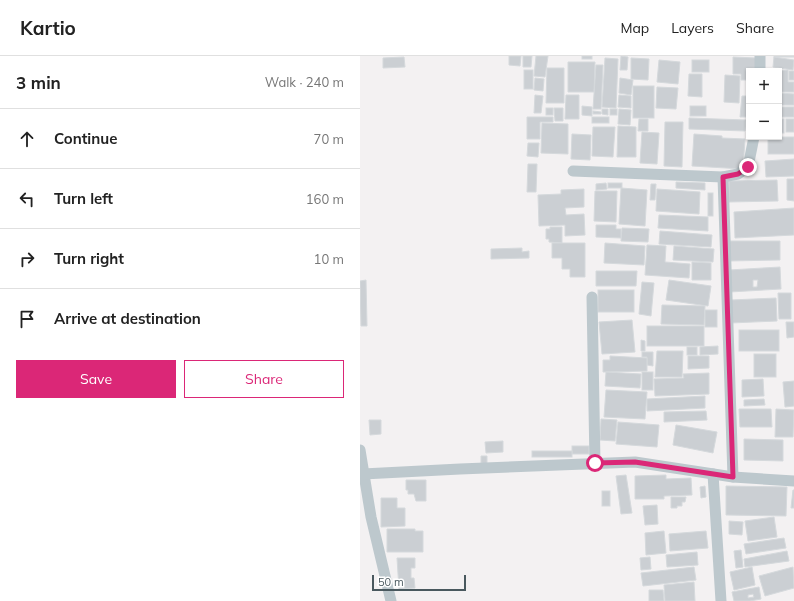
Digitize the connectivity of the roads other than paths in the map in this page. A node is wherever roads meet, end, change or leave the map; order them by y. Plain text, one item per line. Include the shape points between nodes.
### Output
1 (760, 56) edge
2 (760, 68) edge
3 (753, 140) edge
4 (572, 172) dead end
5 (723, 177) junction
6 (592, 297) dead end
7 (360, 450) edge
8 (595, 463) junction
9 (363, 474) junction
10 (713, 474) junction
11 (733, 477) junction
12 (794, 481) edge
13 (365, 518) edge
14 (391, 601) edge
15 (721, 601) edge

1 - 2 street
3 - 5 street via 748,167 738,174
4 - 5 street
5 - 11 street
6 - 8 street
7 - 9 street
8 - 9 street
8 - 10 street via 635,462
9 - 13 street
10 - 11 street
10 - 15 street
11 - 12 street
13 - 14 street

